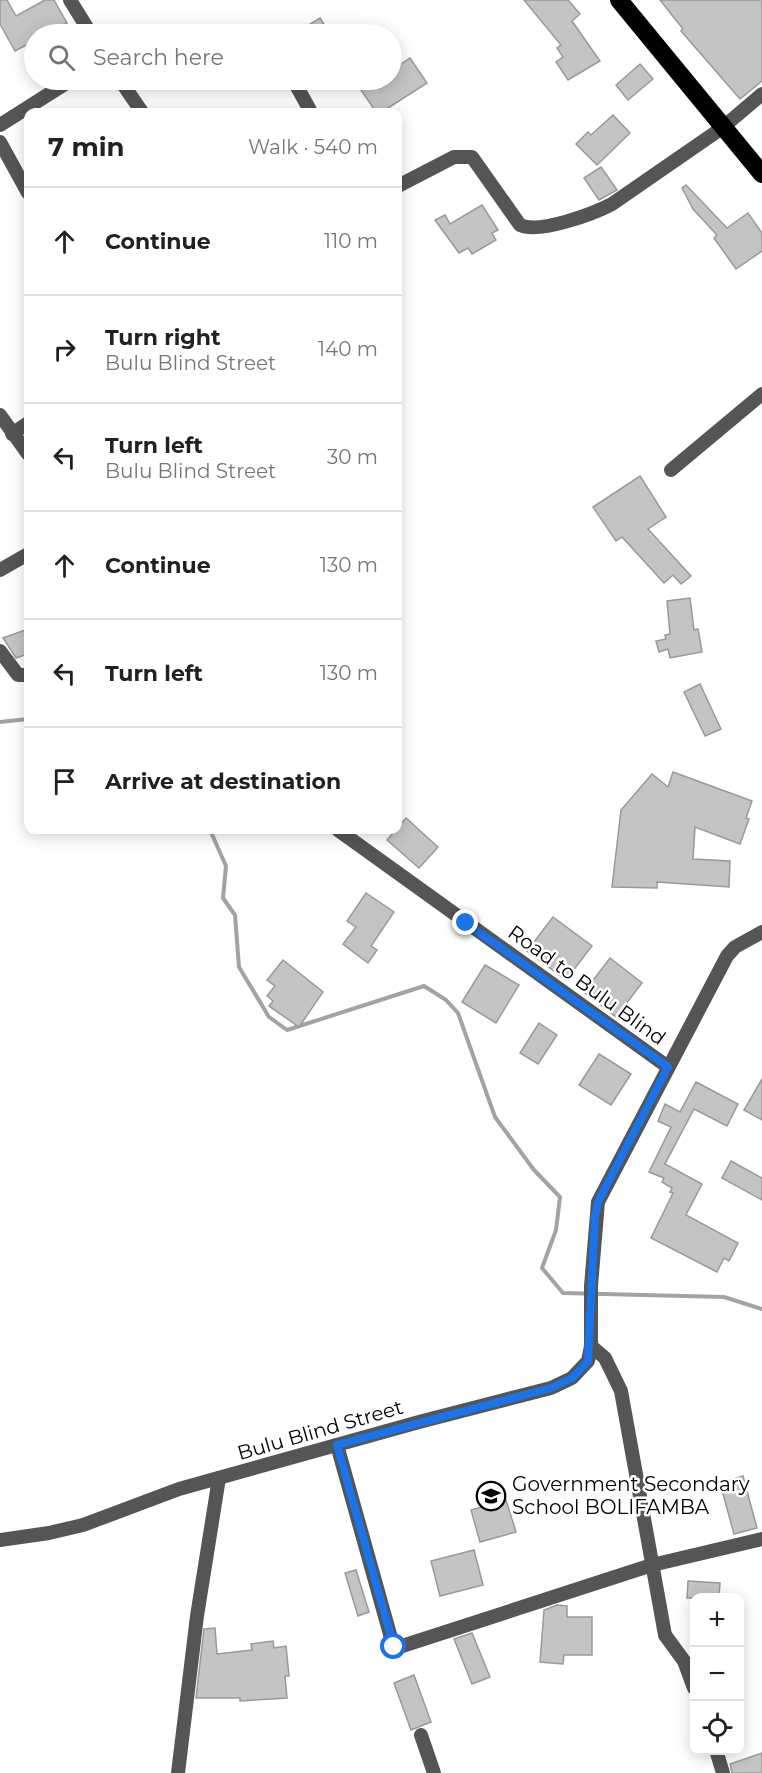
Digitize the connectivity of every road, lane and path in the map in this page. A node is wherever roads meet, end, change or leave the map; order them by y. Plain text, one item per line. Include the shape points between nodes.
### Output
1 (70, 0) edge
2 (619, 0) edge
3 (85, 24) edge
4 (55, 90) edge
5 (127, 90) edge
6 (299, 90) edge
7 (762, 94) edge
8 (27, 108) edge
9 (139, 108) edge
10 (309, 108) edge
11 (24, 110) edge
12 (0, 125) edge
13 (722, 128) junction
14 (0, 142) edge
15 (762, 174) edge
16 (402, 184) edge
17 (24, 186) edge
18 (762, 394) edge
19 (0, 415) edge
20 (24, 426) edge
21 (12, 434) junction
22 (24, 449) edge
23 (671, 470) dead end
24 (24, 556) edge
25 (0, 570) edge
26 (0, 651) edge
27 (24, 675) edge
28 (344, 834) edge
29 (762, 932) edge
30 (668, 1067) junction
31 (591, 1346) junction
32 (337, 1445) junction
33 (219, 1478) junction
34 (762, 1539) edge
35 (0, 1540) edge
36 (652, 1565) junction
37 (690, 1677) edge
38 (421, 1735) dead end
39 (718, 1755) edge
40 (178, 1773) edge
41 (434, 1773) edge
42 (723, 1773) edge

1 - 3 street
2 - 13 highway
4 - 8 street
5 - 9 street
6 - 10 street
7 - 13 street
11 - 12 street
13 - 15 highway
13 - 16 street via 600,210 538,228 520,225 472,158 454,158
14 - 17 street
18 - 23 street
19 - 21 street
20 - 21 street
21 - 22 street
24 - 25 street
26 - 27 street via 18,675
28 - 30 street, Road to Bulu Blind
29 - 30 street, Bulu Blind Street via 727,956
30 - 31 street, Bulu Blind Street via 598,1202
31 - 32 street, Bulu Blind Street via 588,1361 572,1378 551,1388
31 - 36 street via 605,1358 621,1391
32 - 33 street, Bulu Blind Street
32 - 36 street via 396,1648
33 - 35 street, Bulu Blind Street via 83,1525
33 - 40 street
34 - 36 street
36 - 37 street via 665,1635 684,1661
38 - 41 street
39 - 42 street

